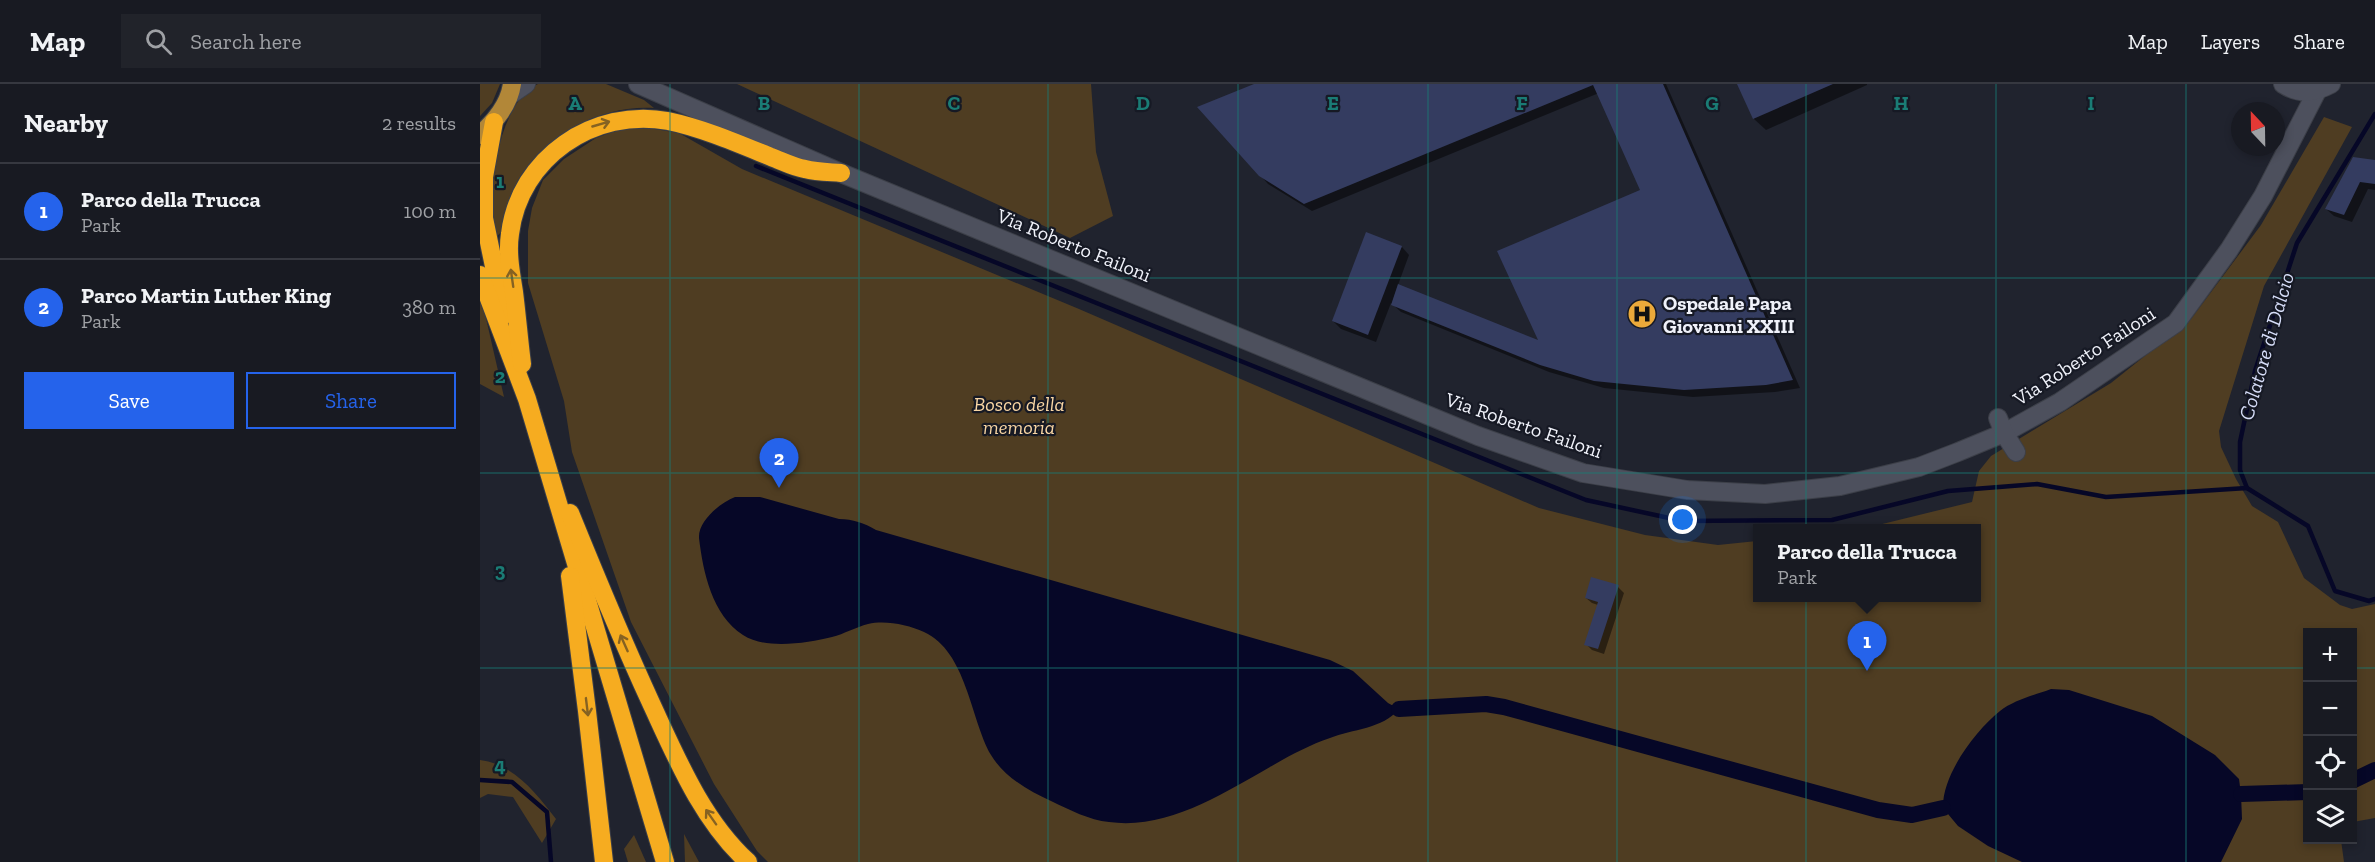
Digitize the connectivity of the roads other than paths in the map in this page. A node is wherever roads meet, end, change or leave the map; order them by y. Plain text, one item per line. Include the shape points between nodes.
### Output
1 (526, 84) edge
2 (2283, 84) edge
3 (638, 85) edge
4 (2324, 88) edge
5 (511, 89) edge
6 (494, 122) junction
7 (480, 135) edge
8 (841, 173) junction
9 (480, 275) edge
10 (513, 358) junction
11 (528, 405) junction
12 (2001, 425) junction
13 (2016, 452) dead end
14 (563, 524) junction
15 (604, 862) edge
16 (665, 862) edge
17 (748, 862) edge

1 - 5 street
2 - 4 street, Via Roberto Failoni via 2304,92
3 - 8 street, Via Roberto Failoni
4 - 12 street, Via Roberto Failoni via 2229,250 2176,323 2061,402
5 - 6 main road
6 - 7 main road
6 - 10 highway via 484,177 484,218
11 -> 8 highway via 509,257 510,232 519,199 530,179 542,162 565,143 591,127 645,118 669,121 803,169
8 - 12 street, Via Roberto Failoni via 1478,436 1583,474 1687,490 1765,494 1840,486 1919,467
9 - 10 highway
10 - 11 highway
11 - 14 highway
17 -> 11 highway via 713,821 673,751 603,596
12 - 13 street
14 -> 15 highway
14 - 16 highway

